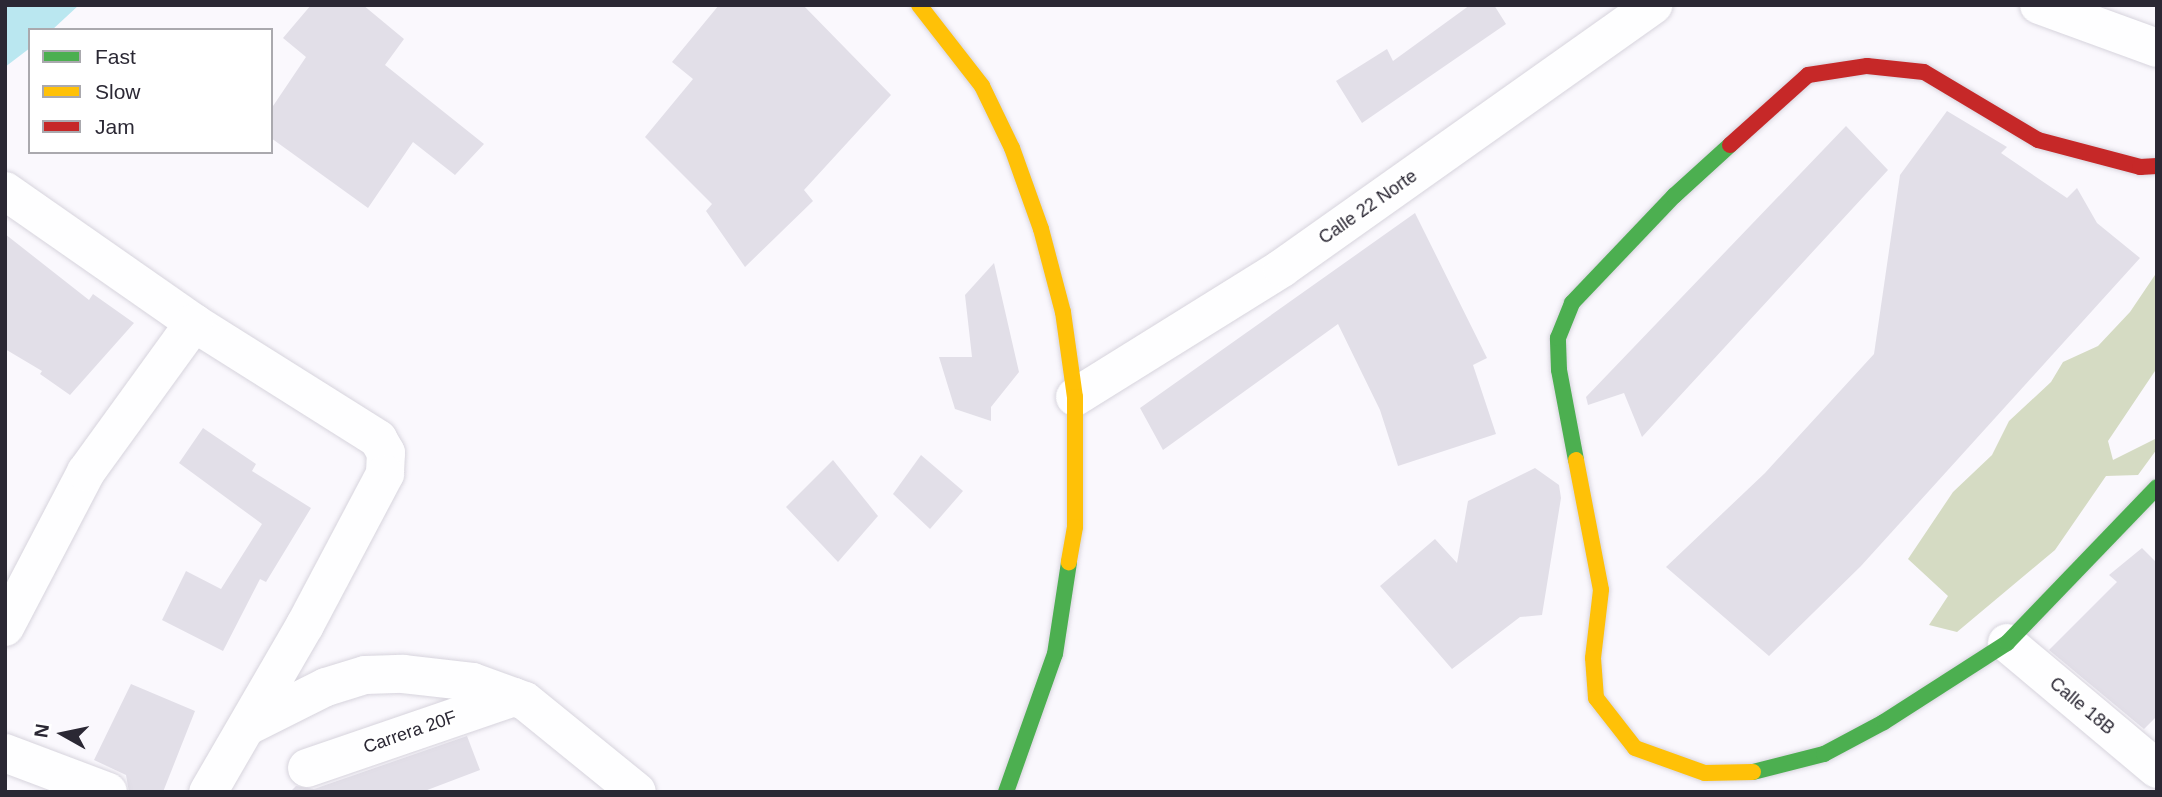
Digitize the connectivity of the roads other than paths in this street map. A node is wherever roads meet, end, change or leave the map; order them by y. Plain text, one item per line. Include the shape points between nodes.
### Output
1 (919, 5) edge
2 (1653, 5) edge
3 (2039, 5) edge
4 (2153, 42) edge
5 (2157, 166) edge
6 (5, 191) edge
7 (194, 323) junction
8 (1075, 397) junction
9 (2157, 487) edge
10 (5, 626) edge
11 (2007, 643) junction
12 (514, 697) junction
13 (247, 726) junction
14 (5, 753) edge
15 (595, 759) junction
16 (307, 768) dead end
17 (2157, 769) edge
18 (108, 792) edge
19 (208, 792) edge
20 (627, 792) edge
21 (637, 792) edge
22 (1006, 792) edge

1 - 8 street via 982,86 1012,148 1041,229 1063,312
2 - 8 street, Calle 22 Norte via 1282,268
3 - 4 street
5 - 11 street via 2140,167 2038,141 1924,72 1867,66 1808,75 1674,196 1572,303 1558,338 1559,370 1601,590 1592,658 1596,698 1635,748 1705,773 1751,773 1788,766 1825,754 1884,722
6 - 7 street
7 - 10 street via 86,472
7 - 13 street via 378,439 386,453 385,474
8 - 22 street via 1075,527 1055,654
9 - 11 street
11 - 17 street, Calle 18B
12 - 13 street via 473,682 365,675 326,687
12 - 15 street via 525,701
12 - 16 street, Carrera 20F
13 - 19 street
14 - 18 street
15 - 20 street
15 - 21 street

